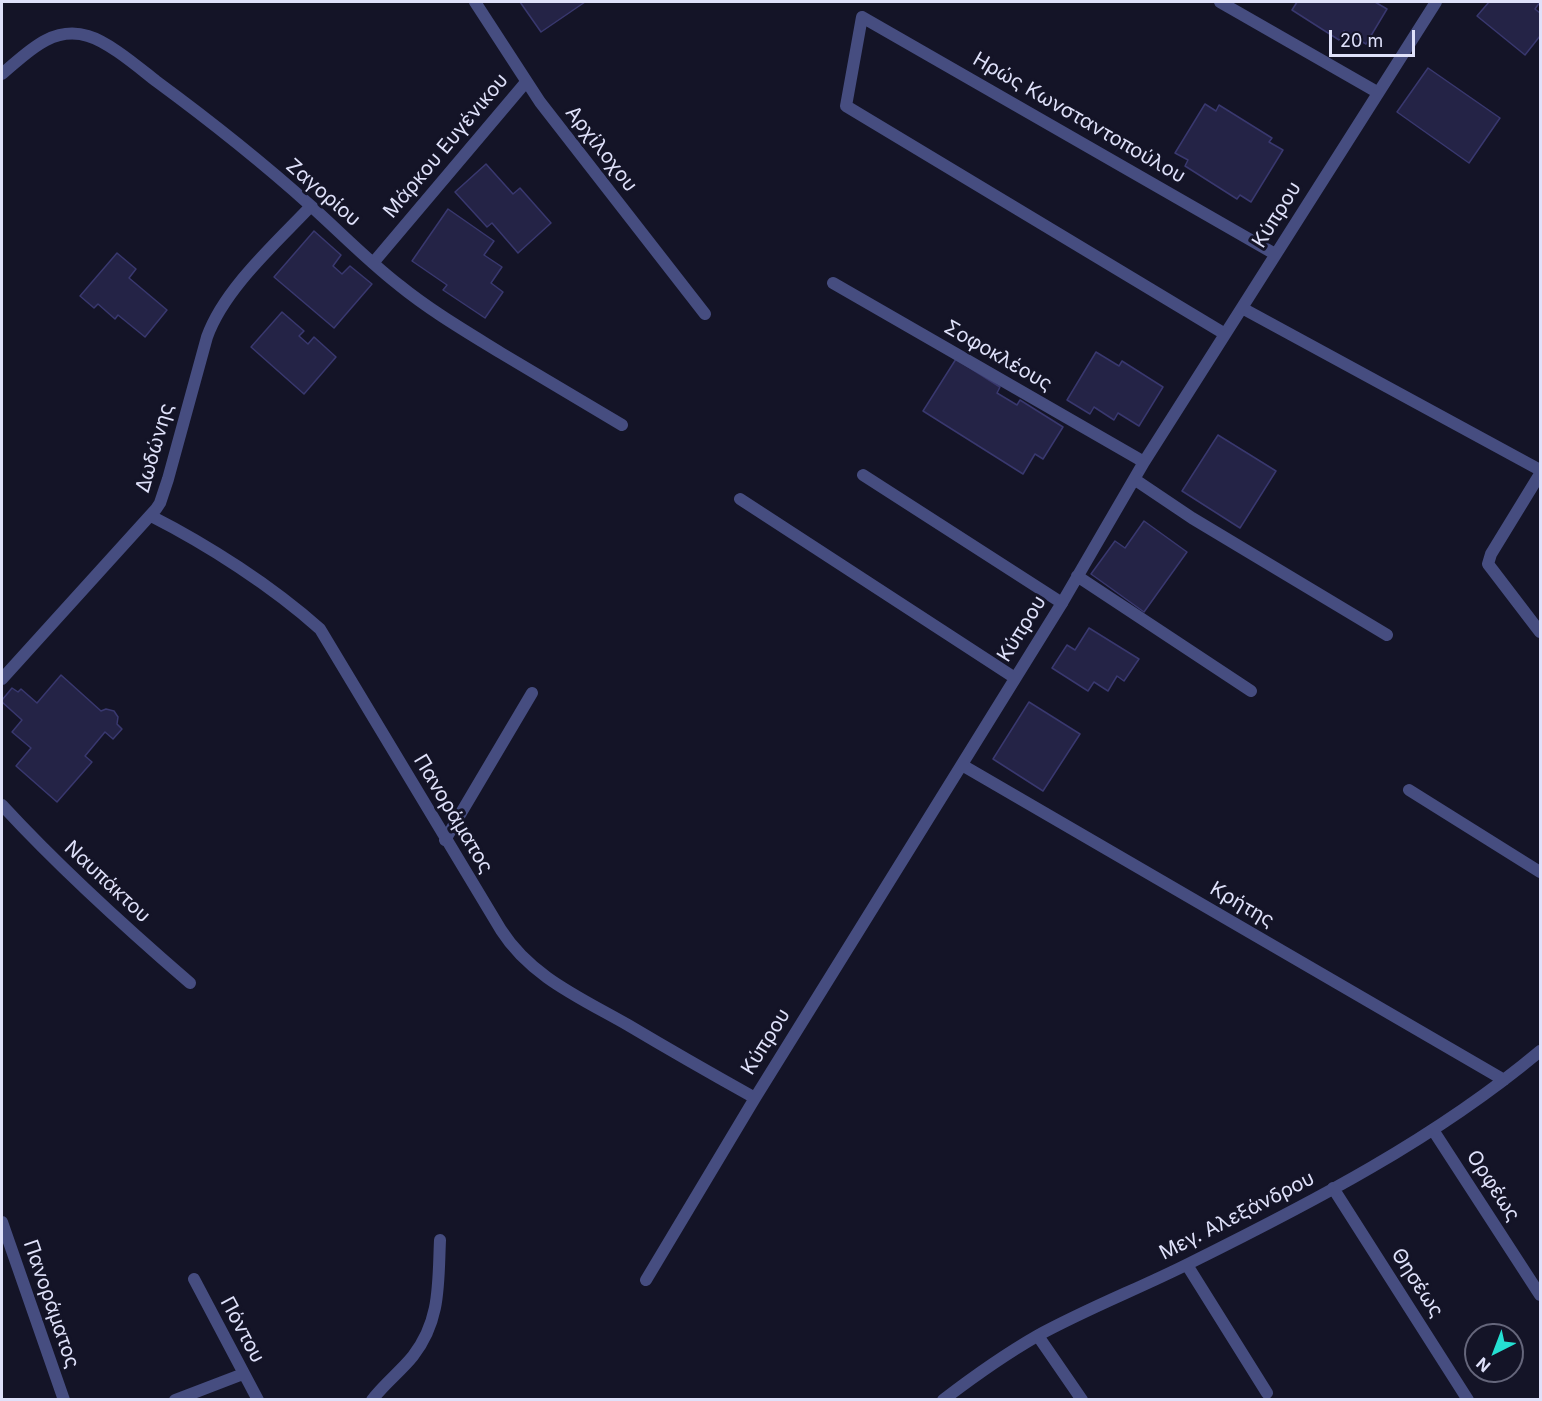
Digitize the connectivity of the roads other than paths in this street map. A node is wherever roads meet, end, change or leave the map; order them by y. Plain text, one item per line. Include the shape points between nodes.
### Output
1 (475, 2) edge
2 (1220, 2) edge
3 (1436, 2) edge
4 (2, 74) edge
5 (526, 82) junction
6 (1377, 92) junction
7 (311, 206) junction
8 (1275, 254) junction
9 (373, 264) junction
10 (833, 283) dead end
11 (1242, 308) junction
12 (705, 314) dead end
13 (1225, 334) junction
14 (622, 425) dead end
15 (1144, 462) junction
16 (1540, 472) edge
17 (863, 475) dead end
18 (1134, 479) junction
19 (740, 499) dead end
20 (151, 516) junction
21 (1077, 576) junction
22 (1062, 603) junction
23 (1540, 632) edge
24 (1387, 635) dead end
25 (1015, 678) junction
26 (2, 680) edge
27 (1251, 691) dead end
28 (532, 693) dead end
29 (962, 765) junction
30 (1409, 790) dead end
31 (2, 805) edge
32 (445, 840) junction
33 (1540, 872) edge
34 (190, 983) dead end
35 (1540, 1051) edge
36 (1504, 1080) junction
37 (754, 1098) junction
38 (1433, 1130) junction
39 (1333, 1188) junction
40 (2, 1222) edge
41 (440, 1240) dead end
42 (1187, 1264) junction
43 (194, 1279) dead end
44 (646, 1280) dead end
45 (1540, 1295) edge
46 (1038, 1336) junction
47 (243, 1374) junction
48 (1267, 1393) dead end
49 (959, 1395) edge
50 (64, 1400) edge
51 (175, 1400) edge
52 (258, 1400) edge
53 (372, 1400) edge
54 (943, 1400) edge
55 (1082, 1400) edge
56 (1468, 1400) edge

1 - 5 street, Αρχίλοχου
2 - 6 street
3 - 6 street, Κύπρου
4 - 7 street, Ζαγορίου via 50,36 89,36 166,88
5 - 9 street, Μάρκου Ευγένικου
5 - 12 street, Αρχίλοχου
6 - 8 street, Κύπρου
7 - 9 street, Ζαγορίου
7 - 20 street, Δωδώνης via 238,285 215,317 162,498
8 - 11 street, Κύπρου
8 - 13 street, Ηρώς Κωνσταντοπούλου via 862,17 846,106
9 - 14 street, Ζαγορίου via 458,327
10 - 15 street, Σοφοκλέους
11 - 13 street, Κύπρου
11 - 16 street
13 - 15 street, Κύπρου
15 - 18 street, Κύπρου
16 - 23 street via 1488,564
17 - 22 street
18 - 21 street, Κύπρου
18 - 24 street
19 - 25 street
20 - 26 street, Δωδώνης
20 - 32 street, Πανοράματος via 255,579 320,629
21 - 22 street, Κύπρου
21 - 27 street
22 - 25 street, Κύπρου
25 - 29 street, Κύπρου
28 - 32 street
29 - 36 street, Κρήτης
29 - 37 street, Κύπρου
30 - 33 street
31 - 34 street, Ναυπάκτου via 118,921
32 - 37 street, Πανοράματος via 511,946 532,967
35 - 36 street, Μεγ. Αλεξάνδρου
36 - 38 street, Μεγ. Αλεξάνδρου
37 - 44 street, Κύπρου
38 - 39 street, Μεγ. Αλεξάνδρου
38 - 45 street, Ορφέως
39 - 42 street, Μεγ. Αλεξάνδρου
39 - 56 street, Θησέως
40 - 50 street, Πανοράματος
41 - 53 street via 432,1323 413,1356
42 - 46 street, Μεγ. Αλεξάνδρου
42 - 48 street
43 - 47 street, Πόντου
46 - 49 street, Μεγ. Αλεξάνδρου
46 - 55 street
47 - 51 street
47 - 52 street, Πόντου
49 - 54 street, Μεγ. Αλεξάνδρου

